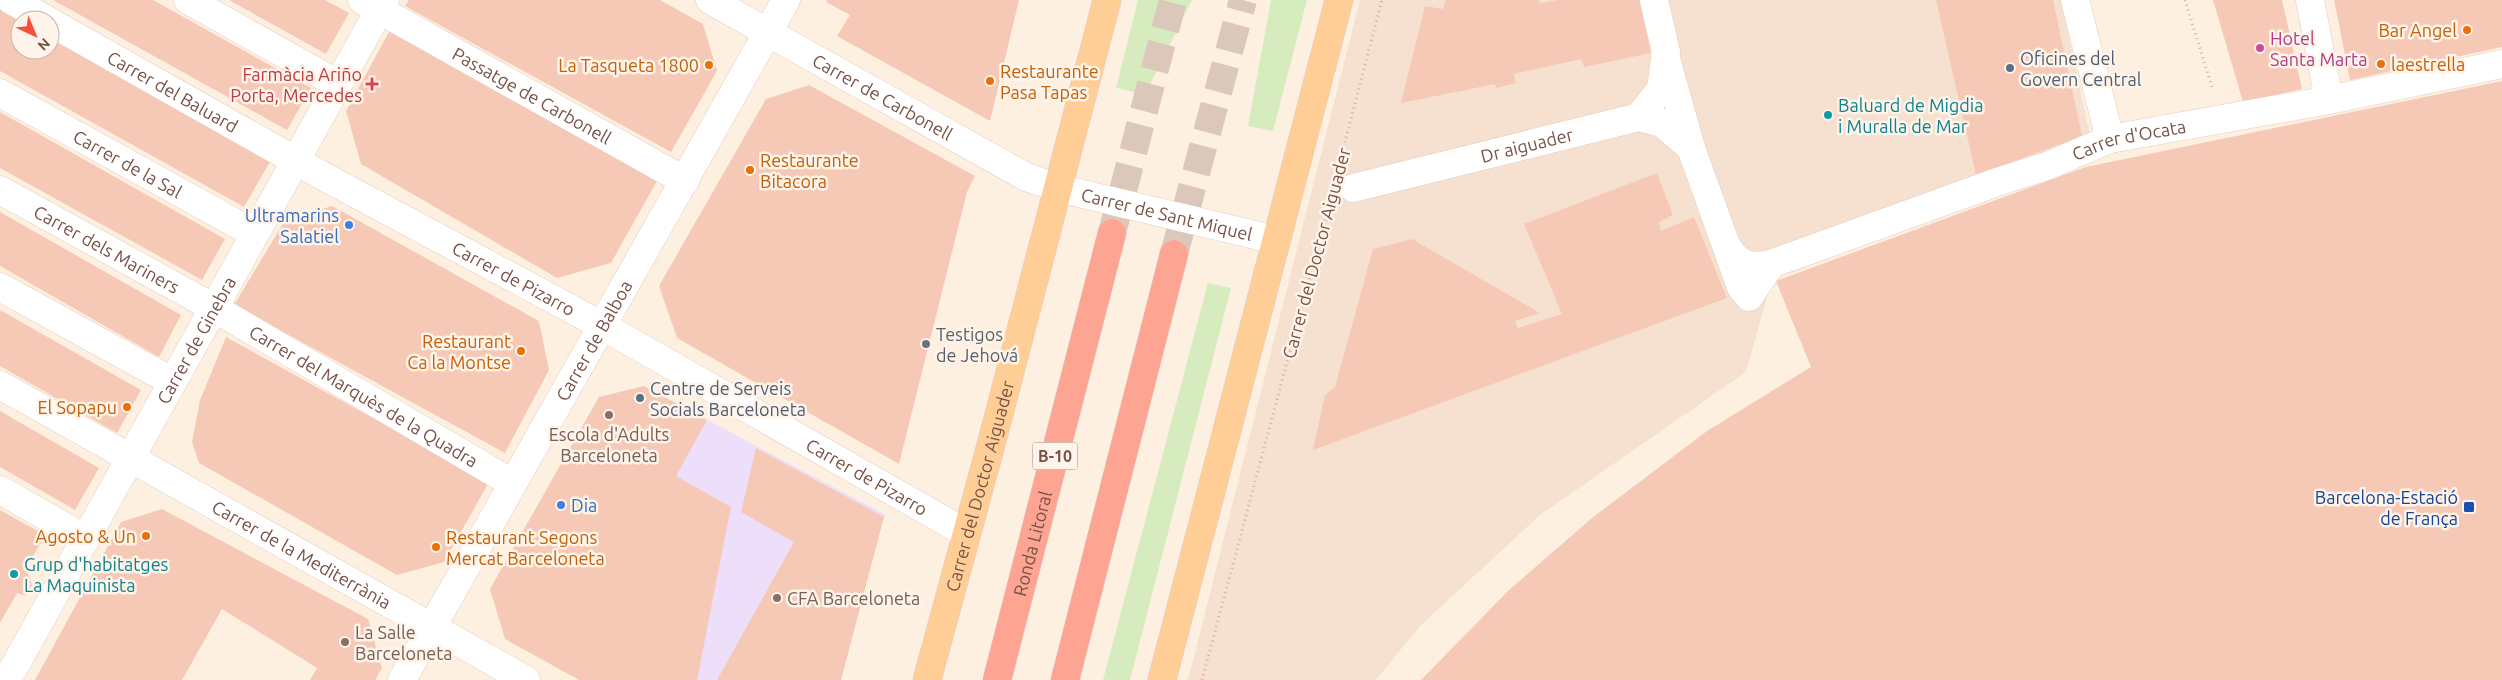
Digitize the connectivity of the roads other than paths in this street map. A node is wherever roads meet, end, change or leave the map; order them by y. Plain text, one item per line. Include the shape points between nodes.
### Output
1 (11, 0) edge
2 (188, 0) edge
3 (710, 0) edge
4 (786, 0) edge
5 (1107, 0) edge
6 (1339, 0) edge
7 (1654, 0) edge
8 (2075, 0) edge
9 (2310, 0) edge
10 (376, 3) edge
11 (29, 10) edge
12 (60, 28) edge
13 (768, 34) junction
14 (1665, 55) junction
15 (2502, 64) edge
16 (338, 84) junction
17 (0, 94) edge
18 (2329, 100) junction
19 (1639, 117) junction
20 (2110, 139) junction
21 (1691, 148) junction
22 (296, 161) junction
23 (685, 180) junction
24 (1058, 188) junction
25 (1353, 188) dead end
26 (0, 190) edge
27 (1112, 232) tunnel mouth
28 (255, 234) junction
29 (1276, 240) junction
30 (1727, 247) junction
31 (1174, 254) tunnel mouth
32 (1771, 264) junction
33 (0, 287) edge
34 (214, 308) junction
35 (601, 325) junction
36 (173, 382) junction
37 (0, 385) edge
38 (130, 458) junction
39 (512, 483) junction
40 (0, 490) edge
41 (966, 534) junction
42 (86, 539) junction
43 (430, 628) junction
44 (7, 680) edge
45 (402, 680) edge
46 (526, 680) edge
47 (927, 680) edge
48 (997, 680) edge
49 (1065, 680) edge
50 (1162, 680) edge

1 - 11 street
2 - 16 street
3 - 13 street, Carrer de Carbonell
4 - 13 street, Carrer de Balboa
5 - 24 main road, Carrer del Doctor Aiguader
6 - 29 main road
7 - 14 street
8 - 20 street
9 - 18 street
10 - 16 street, Carrer de Ginebra
10 - 23 street, Passatge de Carbonell
12 - 22 street, Carrer del Baluard
13 - 23 street, Carrer de Balboa
13 - 24 street, Carrer de Carbonell via 1026,177
14 - 19 street via 1661,90
14 - 21 street
15 - 18 street, Carrer d'Ocata
16 - 22 street, Carrer de Ginebra
17 - 28 street, Carrer de la Sal
18 - 20 street, Carrer d'Ocata
19 - 21 street, Dr aiguader via 1662,123
19 - 25 street, Dr aiguader
20 - 32 street, Carrer d'Ocata via 2047,166
21 - 30 street
22 - 28 street, Carrer de Ginebra
22 - 35 street, Carrer de Pizarro
23 - 35 street, Carrer de Balboa
24 - 29 street, Carrer de Sant Miquel
24 - 41 main road, Carrer del Doctor Aiguader
26 - 34 street, Carrer dels Mariners
27 - 48 highway, Ronda Litoral / B-10
28 - 34 street, Carrer de Ginebra
29 - 50 main road
30 - 32 street, Carrer d'Ocata via 1735,258 1753,267
30 - 32 street via 1741,287 1749,297
31 - 49 highway
33 - 36 street
34 - 36 street, Carrer de Ginebra
34 - 39 street, Carrer del Marquès de la Quadra
35 - 39 street, Carrer de Balboa
35 - 41 street, Carrer de Pizarro
36 - 38 street, Carrer de Ginebra
37 - 38 street, Carrer de la Mediterrània
38 - 42 street, Carrer de Ginebra
38 - 43 street, Carrer de la Mediterrània
39 - 43 street, Carrer de Balboa
40 - 42 street
41 - 47 main road, Carrer del Doctor Aiguader
42 - 44 street, Carrer de Ginebra
43 - 45 street, Carrer de Balboa
43 - 46 street, Carrer de la Mediterrània

